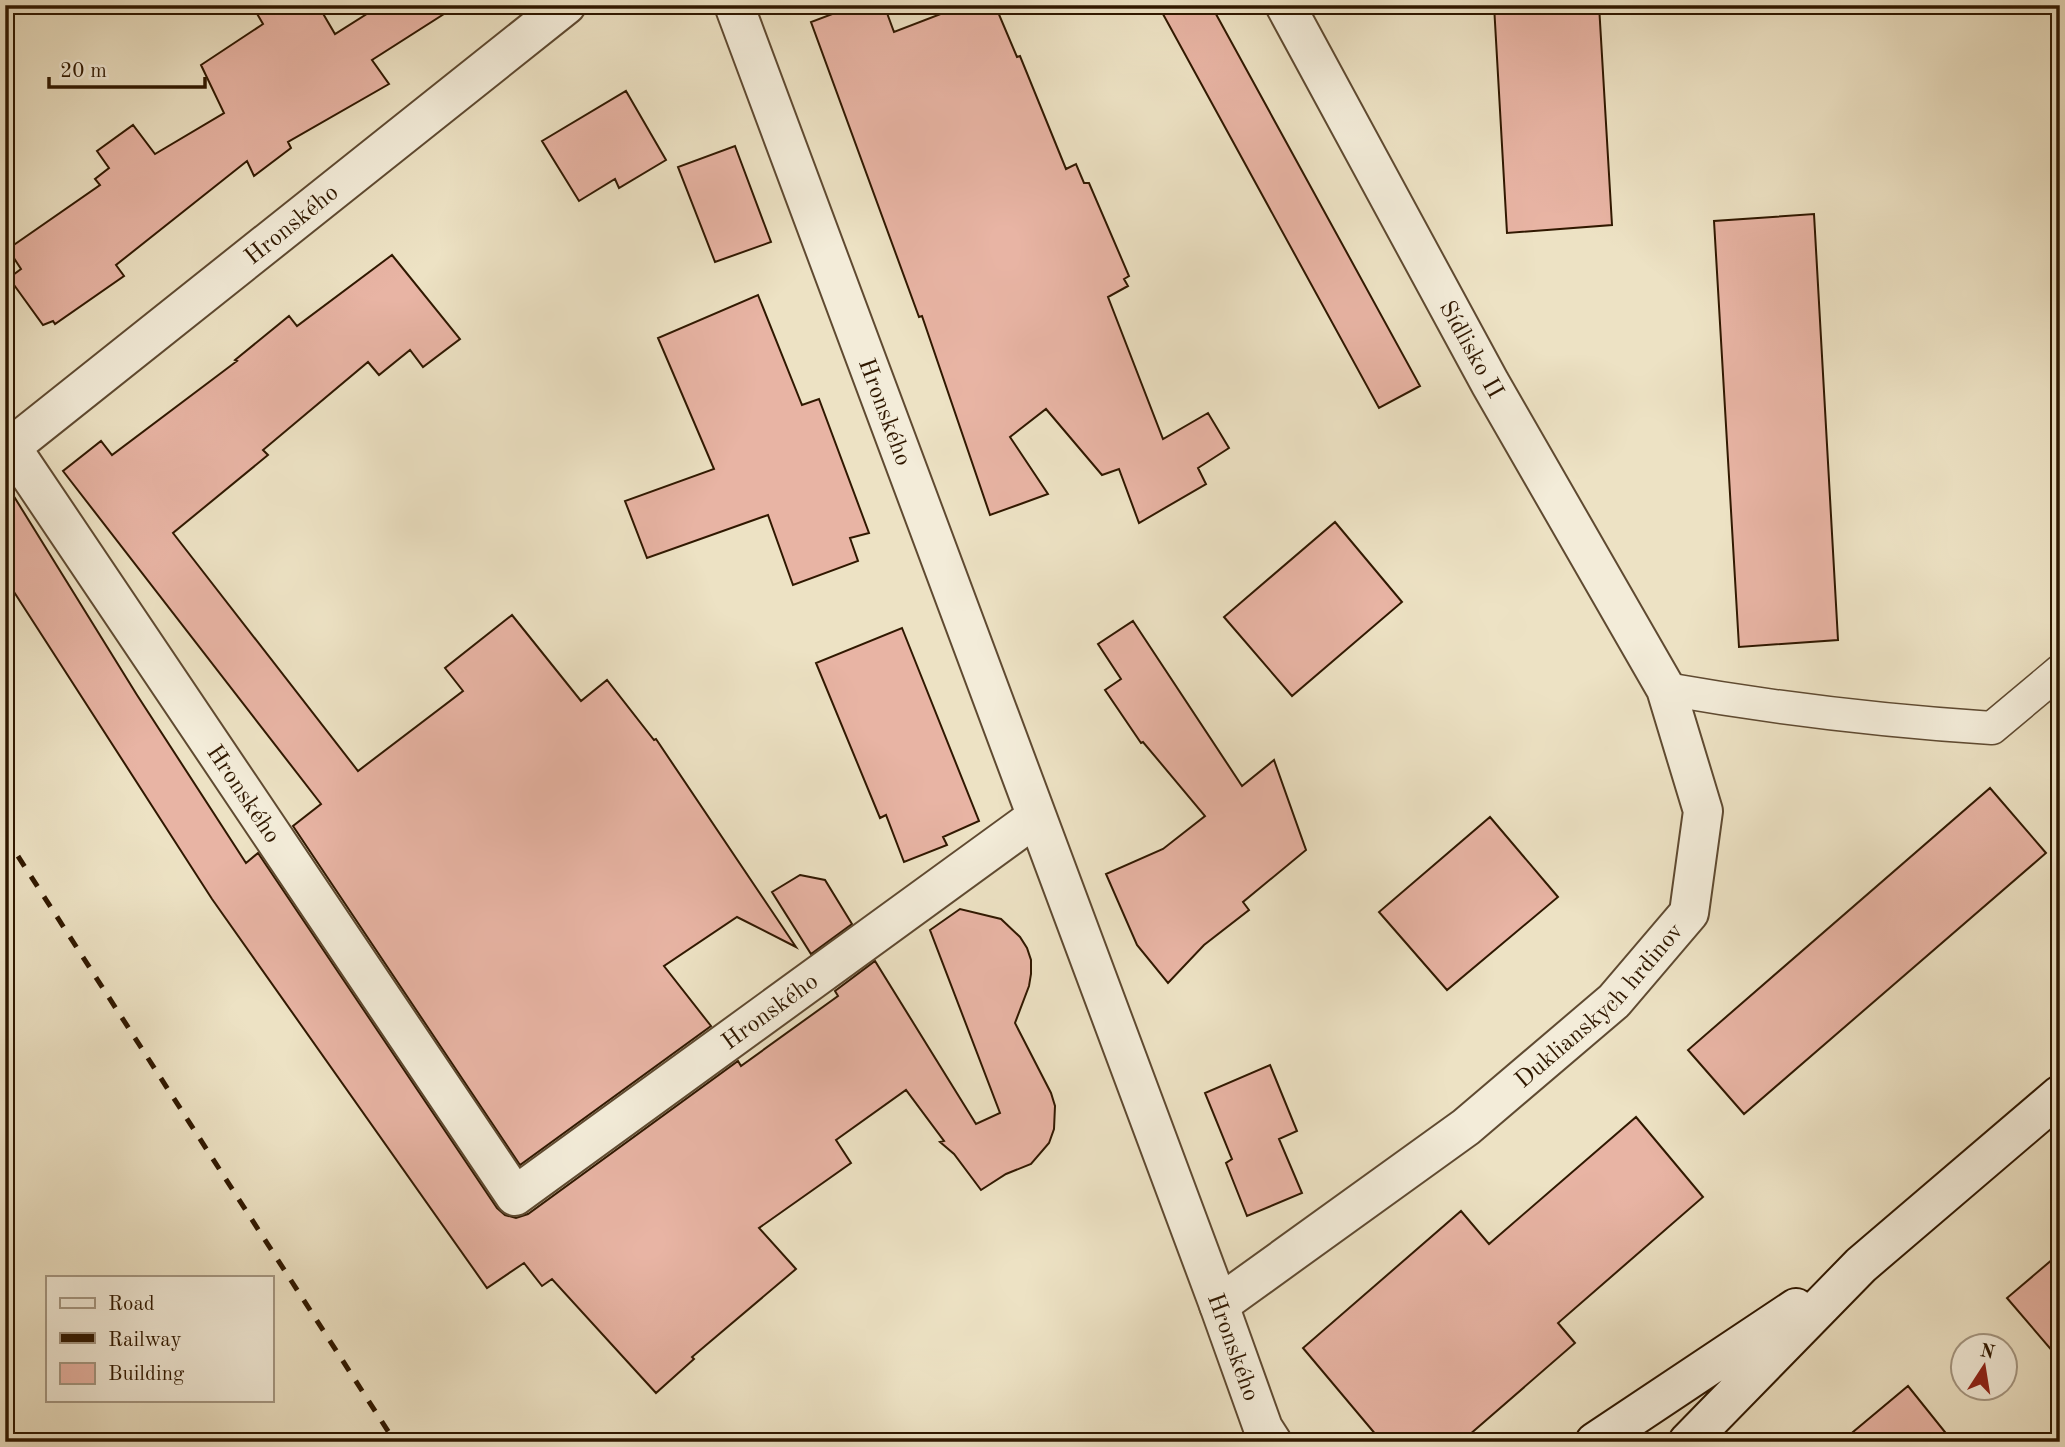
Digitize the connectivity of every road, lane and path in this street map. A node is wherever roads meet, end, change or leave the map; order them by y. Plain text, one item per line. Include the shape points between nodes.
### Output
1 (566, 5) edge
2 (734, 5) edge
3 (1285, 5) edge
4 (2060, 671) edge
5 (1666, 689) junction
6 (1036, 817) junction
7 (2060, 1095) edge
8 (1861, 1265) junction
9 (1219, 1305) junction
10 (1272, 1442) edge
11 (1595, 1442) edge
12 (1688, 1442) edge

1 - 6 street, Hronského via 11,447 515,1196
2 - 6 street, Hronského
3 - 5 street, Sídlisko II via 1490,383
4 - 5 lane via 1993,728 1885,721
5 - 9 street, Duklianskych hrdinov via 1703,811 1689,913 1614,1001 1466,1127
6 - 9 street, Hronského
7 - 8 street
8 - 11 street
8 - 12 street
9 - 10 street, Hronského

